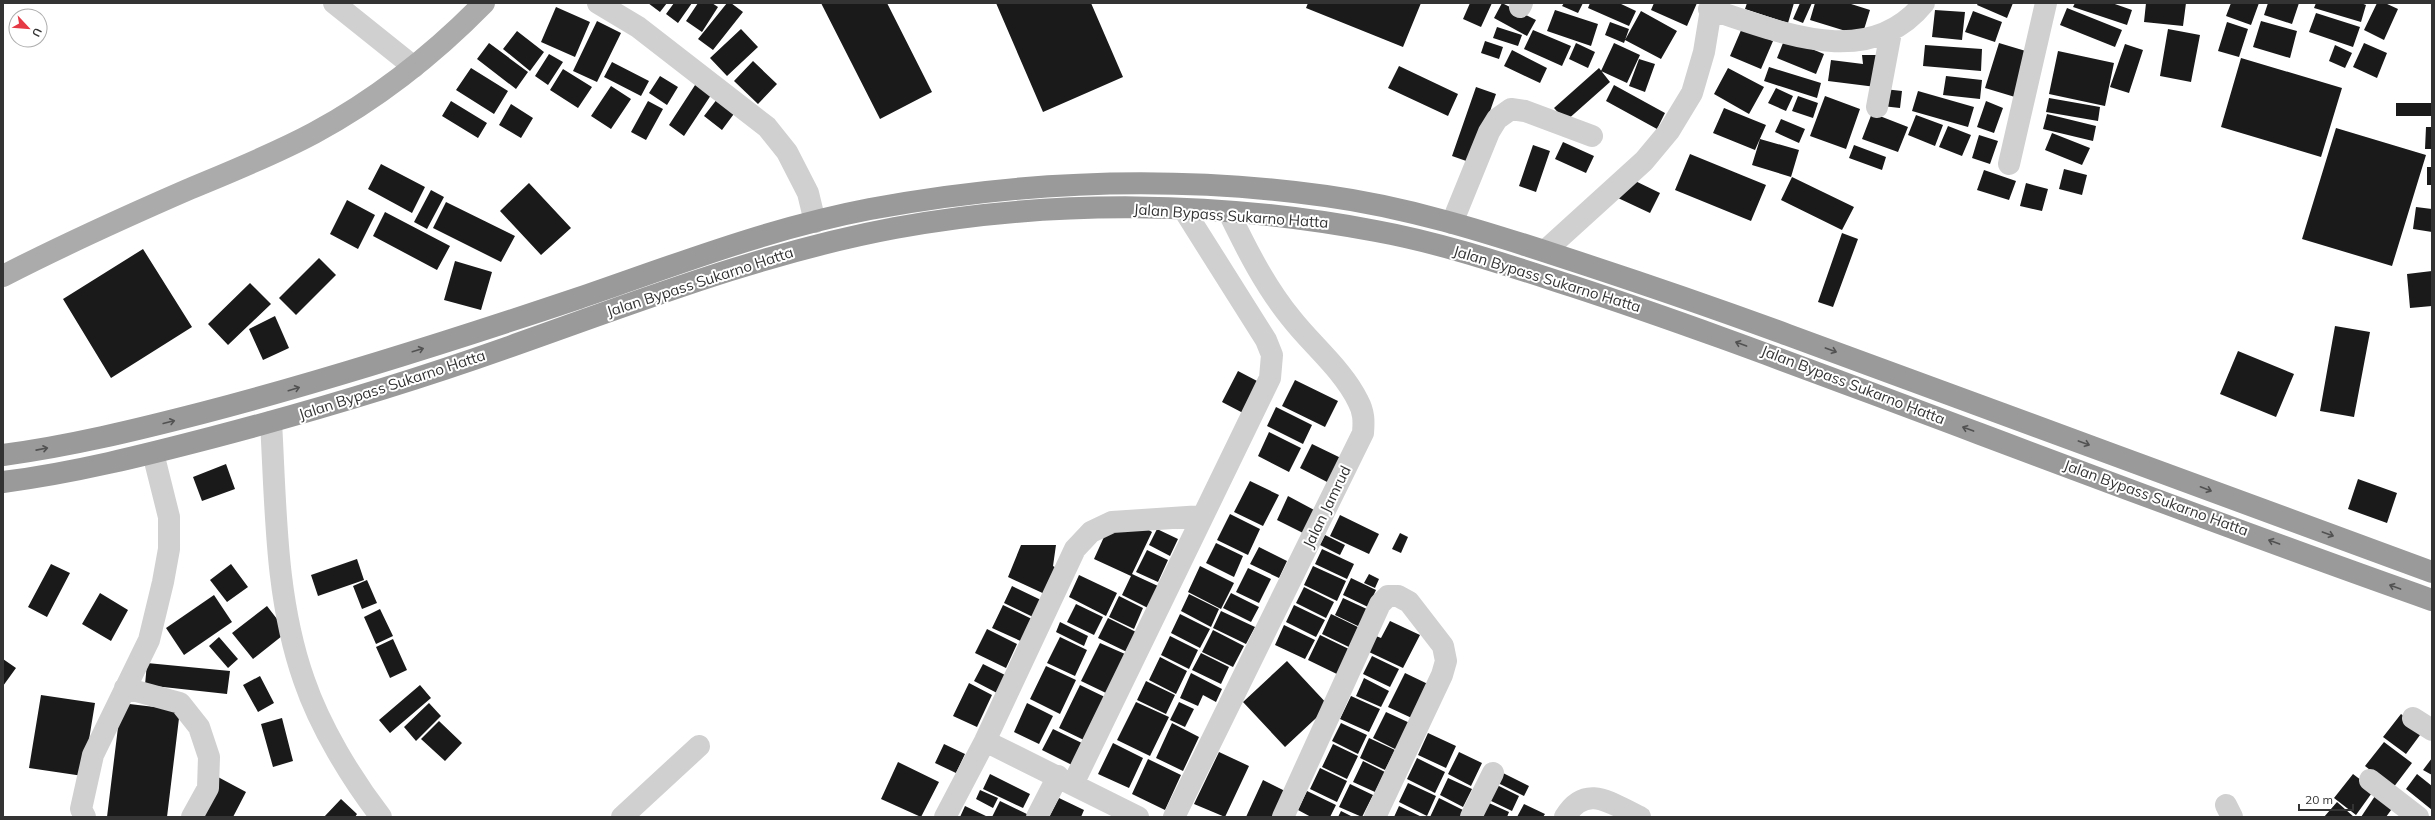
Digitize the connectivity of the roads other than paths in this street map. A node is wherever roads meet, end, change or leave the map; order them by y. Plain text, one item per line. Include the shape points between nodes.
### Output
1 (334, 3) edge
2 (484, 3) edge
3 (598, 3) edge
4 (1924, 3) edge
5 (2046, 3) edge
6 (1710, 6) edge
7 (1891, 32) junction
8 (414, 67) junction
9 (1877, 107) dead end
10 (1592, 136) dead end
11 (2008, 164) dead end
12 (1184, 210) junction
13 (1229, 213) junction
14 (815, 222) junction
15 (1452, 223) junction
16 (1545, 251) junction
17 (3, 276) edge
18 (494, 326) junction
19 (500, 350) junction
20 (2007, 414) junction
21 (271, 422) junction
22 (2056, 433) junction
23 (1997, 439) junction
24 (153, 453) junction
25 (3, 455) edge
26 (2047, 458) junction
27 (3, 482) edge
28 (1202, 516) junction
29 (2432, 572) edge
30 (2432, 600) edge
31 (125, 688) junction
32 (2413, 718) dead end
33 (2432, 730) edge
34 (985, 741) junction
35 (699, 746) dead end
36 (1493, 772) dead end
37 (1065, 780) junction
38 (2370, 780) dead end
39 (1134, 816) edge
40 (85, 817) edge
41 (192, 817) edge
42 (381, 817) edge
43 (622, 817) edge
44 (945, 817) edge
45 (1037, 817) edge
46 (1174, 817) edge
47 (1283, 817) edge
48 (1375, 817) edge
49 (1471, 817) edge
50 (1565, 817) edge
51 (1640, 817) edge
52 (2418, 817) edge

1 - 8 street
2 - 8 main road
3 - 14 street via 638,27 767,127 791,159 808,193
4 - 7 street via 1912,18
5 - 11 street
6 - 7 street via 1781,32 1829,43
6 - 16 street via 1704,52 1692,93 1670,131 1644,161
7 - 9 street
8 - 17 main road via 351,110 282,149 91,232
10 - 15 street via 1525,111 1510,110 1497,119 1489,132
12 - 13 highway, Jalan Bypass Sukarno Hatta
12 - 19 highway, Jalan Bypass Sukarno Hatta via 1092,208 1033,211 899,228 834,241 716,274
12 - 28 street via 1266,340 1272,355 1270,378 1262,398
23 -> 13 highway, Jalan Bypass Sukarno Hatta via 1711,333 1508,266 1378,231 1322,222
13 - 46 street, Jalan Jamrud via 1257,270 1290,318 1343,379 1358,400 1365,417 1360,440
14 - 15 highway, Jalan Bypass Sukarno Hatta via 865,210 944,197 1029,188 1141,183 1235,187 1331,197
14 - 18 highway, Jalan Bypass Sukarno Hatta via 706,253
15 - 16 highway, Jalan Bypass Sukarno Hatta
16 -> 20 highway, Jalan Bypass Sukarno Hatta
18 - 19 highway
25 -> 18 highway, Jalan Bypass Sukarno Hatta via 97,439 282,392
19 - 21 highway, Jalan Bypass Sukarno Hatta
20 - 22 highway, Jalan Bypass Sukarno Hatta
20 - 23 highway via 2016,421 2019,434 2012,440
21 - 24 highway, Jalan Bypass Sukarno Hatta
21 - 42 street via 281,576 292,638 304,681 329,735
22 - 26 highway via 2044,433 2035,440 2038,451
22 -> 29 highway, Jalan Bypass Sukarno Hatta
23 - 26 highway, Jalan Bypass Sukarno Hatta
24 - 27 highway, Jalan Bypass Sukarno Hatta
24 - 31 street via 169,517 169,549 149,640
30 -> 26 highway, Jalan Bypass Sukarno Hatta
28 - 34 street via 1112,522 1091,532 1075,549
28 - 37 street
31 - 40 street via 94,755 81,809
31 - 41 street via 180,703 199,727 209,757 208,788
32 - 33 street
34 - 37 street
34 - 44 street
35 - 43 street
36 - 49 street
37 - 39 street
37 - 45 street
38 - 52 street
47 - 48 street via 1380,604 1388,596 1398,596 1409,602 1443,646 1446,661
50 - 51 street via 1578,801 1595,796

